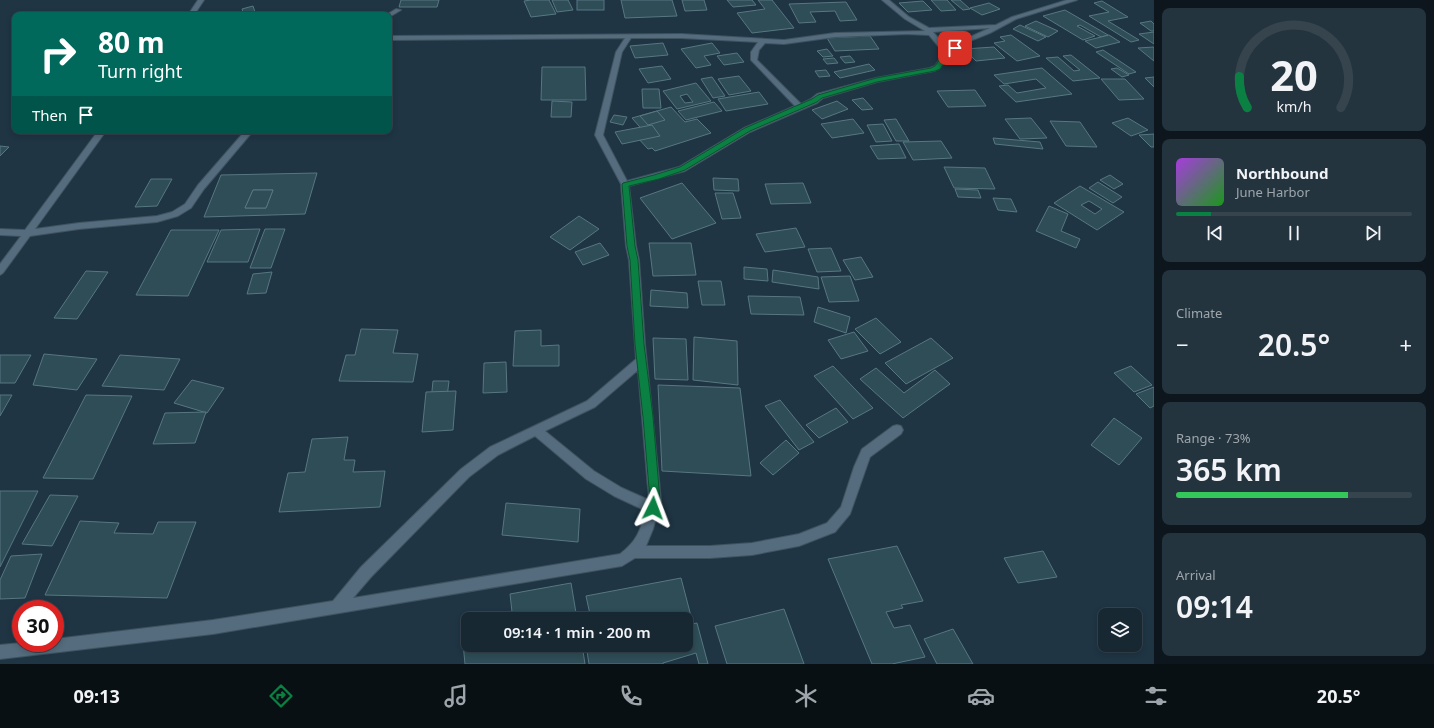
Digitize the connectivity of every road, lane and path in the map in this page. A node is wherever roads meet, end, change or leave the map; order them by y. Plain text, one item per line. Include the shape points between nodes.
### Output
1 (201, 0) edge
2 (885, 0) edge
3 (1074, 0) edge
4 (398, 10) dead end
5 (193, 12) edge
6 (392, 13) edge
7 (996, 26) junction
8 (929, 32) junction
9 (629, 37) junction
10 (392, 38) edge
11 (763, 41) junction
12 (947, 53) junction
13 (800, 107) junction
14 (100, 134) edge
15 (246, 134) edge
16 (625, 184) junction
17 (0, 232) edge
18 (28, 233) junction
19 (0, 271) edge
20 (641, 361) junction
21 (536, 430) junction
22 (897, 430) dead end
23 (653, 508) junction
24 (633, 552) junction
25 (336, 607) junction
26 (0, 652) edge

1 - 5 street
2 - 8 street
3 - 7 street
4 - 6 street
7 - 8 street
7 - 12 street
8 - 11 street via 835,34 784,42
8 - 12 street
9 - 10 street
9 - 11 street via 681,36
9 - 16 street via 619,52 599,135
11 - 13 street via 757,48 754,60
12 - 13 street via 938,67 932,70 854,86 820,96
13 - 16 street via 747,130 682,168
14 - 18 street
15 - 18 street via 181,212 157,220
16 - 20 street via 635,268
17 - 18 street
18 - 19 street
20 - 21 street via 591,404
20 - 23 street via 655,500
21 - 23 street via 590,475 618,492
21 - 25 street via 494,451 465,473 366,572
22 - 24 street via 866,453 846,510 831,528 799,540 752,549
23 - 24 street via 642,541
24 - 25 street via 622,560
25 - 26 street via 213,627

